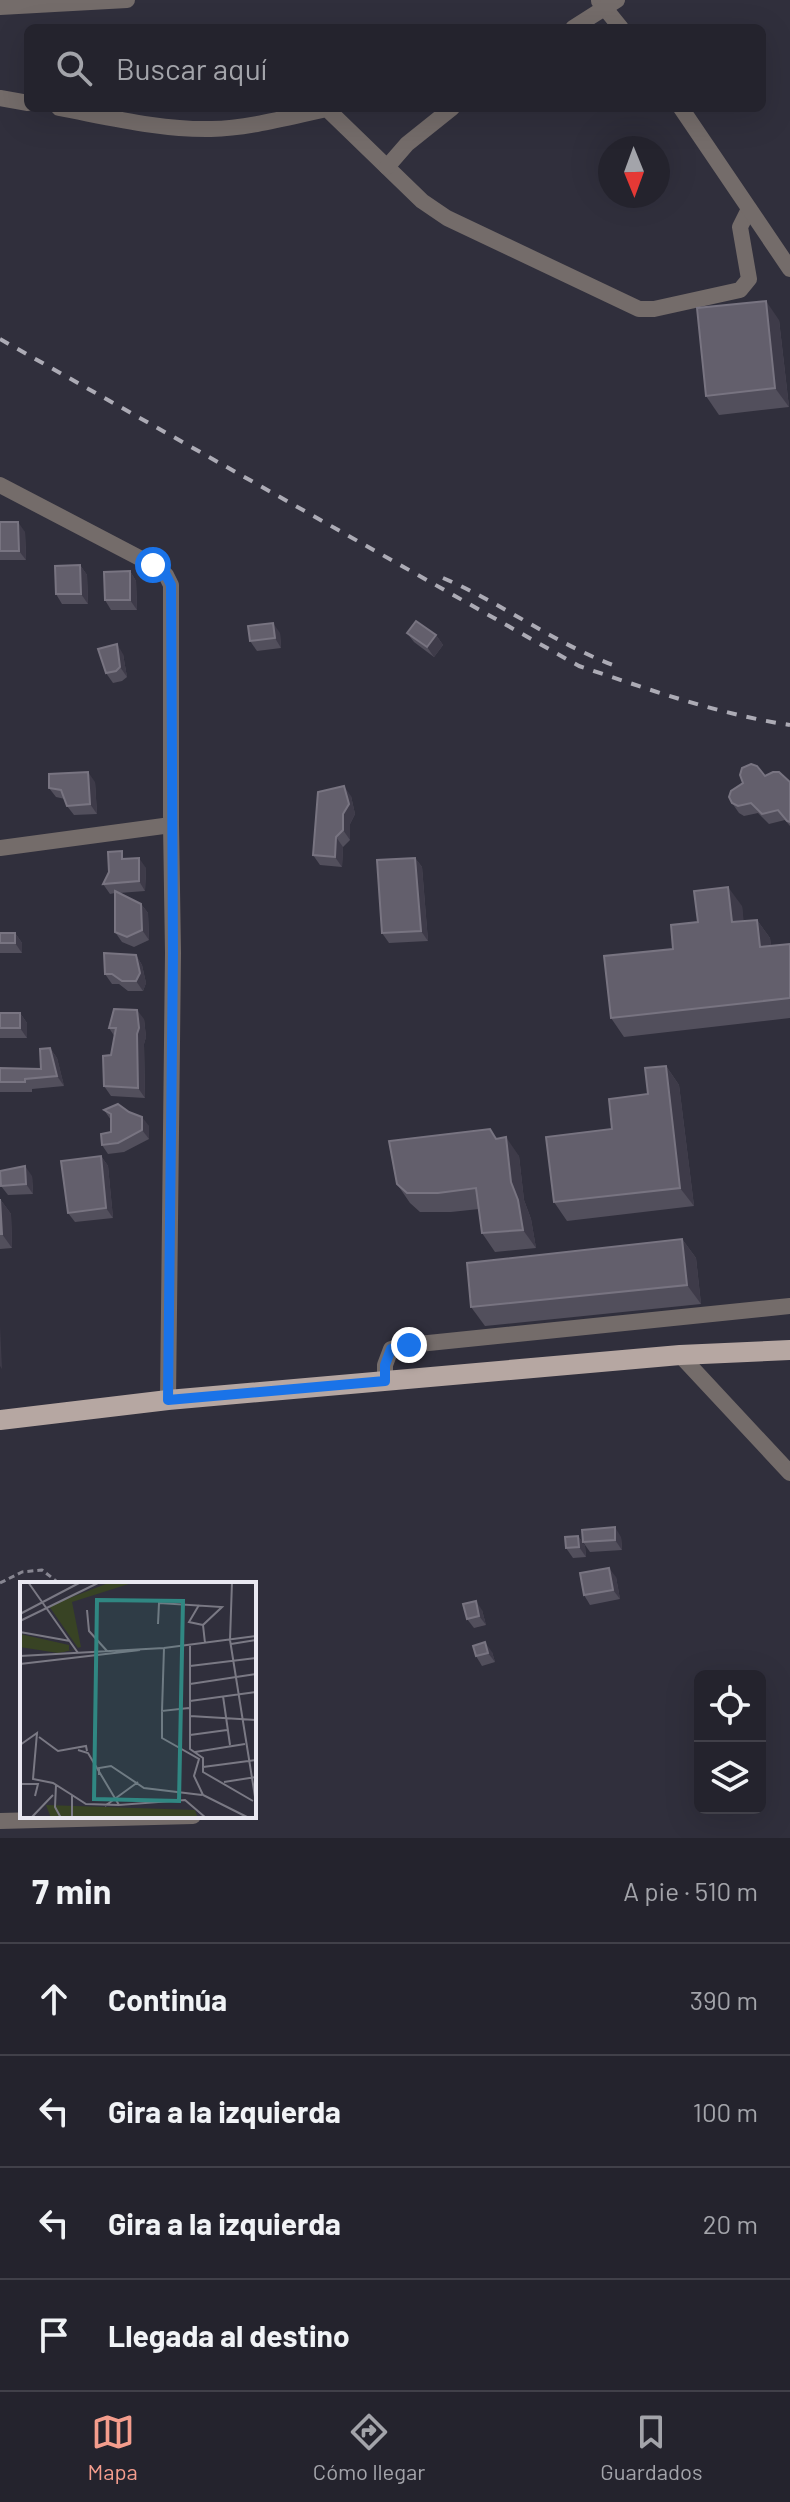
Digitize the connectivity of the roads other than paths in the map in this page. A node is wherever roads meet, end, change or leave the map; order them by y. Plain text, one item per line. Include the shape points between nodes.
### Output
1 (127, 0) edge
2 (607, 3) edge
3 (0, 7) edge
4 (578, 24) edge
5 (619, 24) edge
6 (0, 98) edge
7 (24, 102) edge
8 (83, 112) edge
9 (312, 112) edge
10 (330, 112) edge
11 (447, 112) edge
12 (684, 112) edge
13 (387, 167) junction
14 (749, 209) junction
15 (790, 269) edge
16 (0, 485) edge
17 (171, 825) junction
18 (0, 848) edge
19 (790, 1306) edge
20 (790, 1350) edge
21 (680, 1355) junction
22 (385, 1381) junction
23 (168, 1400) junction
24 (0, 1420) edge
25 (790, 1473) edge
26 (116, 1818) edge
27 (0, 1821) edge

1 - 3 street
2 - 4 street
2 - 5 street
6 - 7 street
8 - 9 street via 212,129
10 - 13 street
11 - 13 street
12 - 14 street
13 - 14 street via 447,218 639,309 746,285 740,227
14 - 15 street
16 - 17 street via 166,575 171,585
17 - 18 street
17 - 23 street
19 - 22 street via 409,1345 391,1349
20 - 21 main road
21 - 22 main road
21 - 25 street
22 - 23 main road
23 - 24 main road
26 - 27 street

